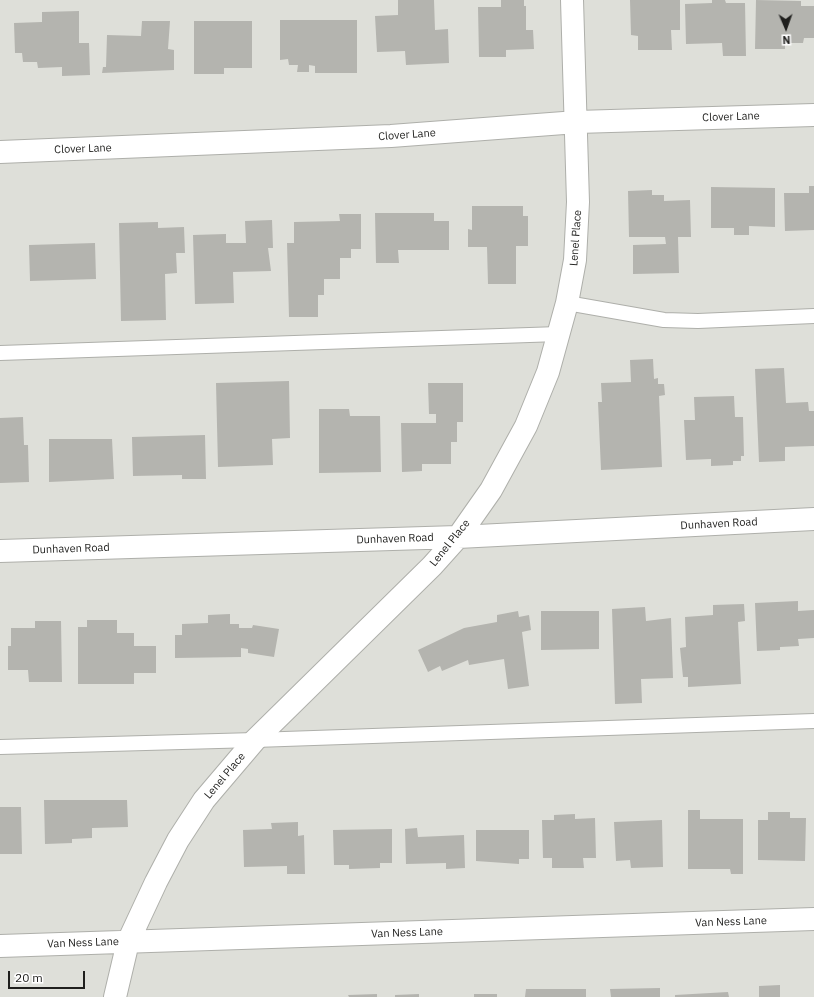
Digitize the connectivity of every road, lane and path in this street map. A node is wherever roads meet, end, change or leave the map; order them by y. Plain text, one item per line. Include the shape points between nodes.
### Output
1 (572, 0) edge
2 (814, 115) edge
3 (576, 122) junction
4 (0, 152) edge
5 (567, 303) junction
6 (814, 316) edge
7 (559, 334) junction
8 (0, 353) edge
9 (814, 519) edge
10 (458, 537) junction
11 (0, 552) edge
12 (814, 721) edge
13 (255, 740) junction
14 (0, 747) edge
15 (814, 919) edge
16 (128, 942) junction
17 (0, 946) edge
18 (115, 997) edge

1 - 3 street, Lenel Place
2 - 3 street, Clover Lane
3 - 4 street, Clover Lane via 391,136
3 - 5 street, Lenel Place via 578,202 575,260
5 - 6 lane via 664,320
5 - 7 street, Lenel Place
7 - 8 lane
7 - 10 street, Lenel Place via 548,372 526,426 491,490
9 - 10 street, Dunhaven Road
10 - 11 street, Dunhaven Road
10 - 13 street, Lenel Place via 432,566
12 - 13 lane
13 - 14 lane
13 - 16 street, Lenel Place via 204,800 178,840
15 - 16 street, Van Ness Lane
16 - 17 street, Van Ness Lane
16 - 18 street, Lenel Place

